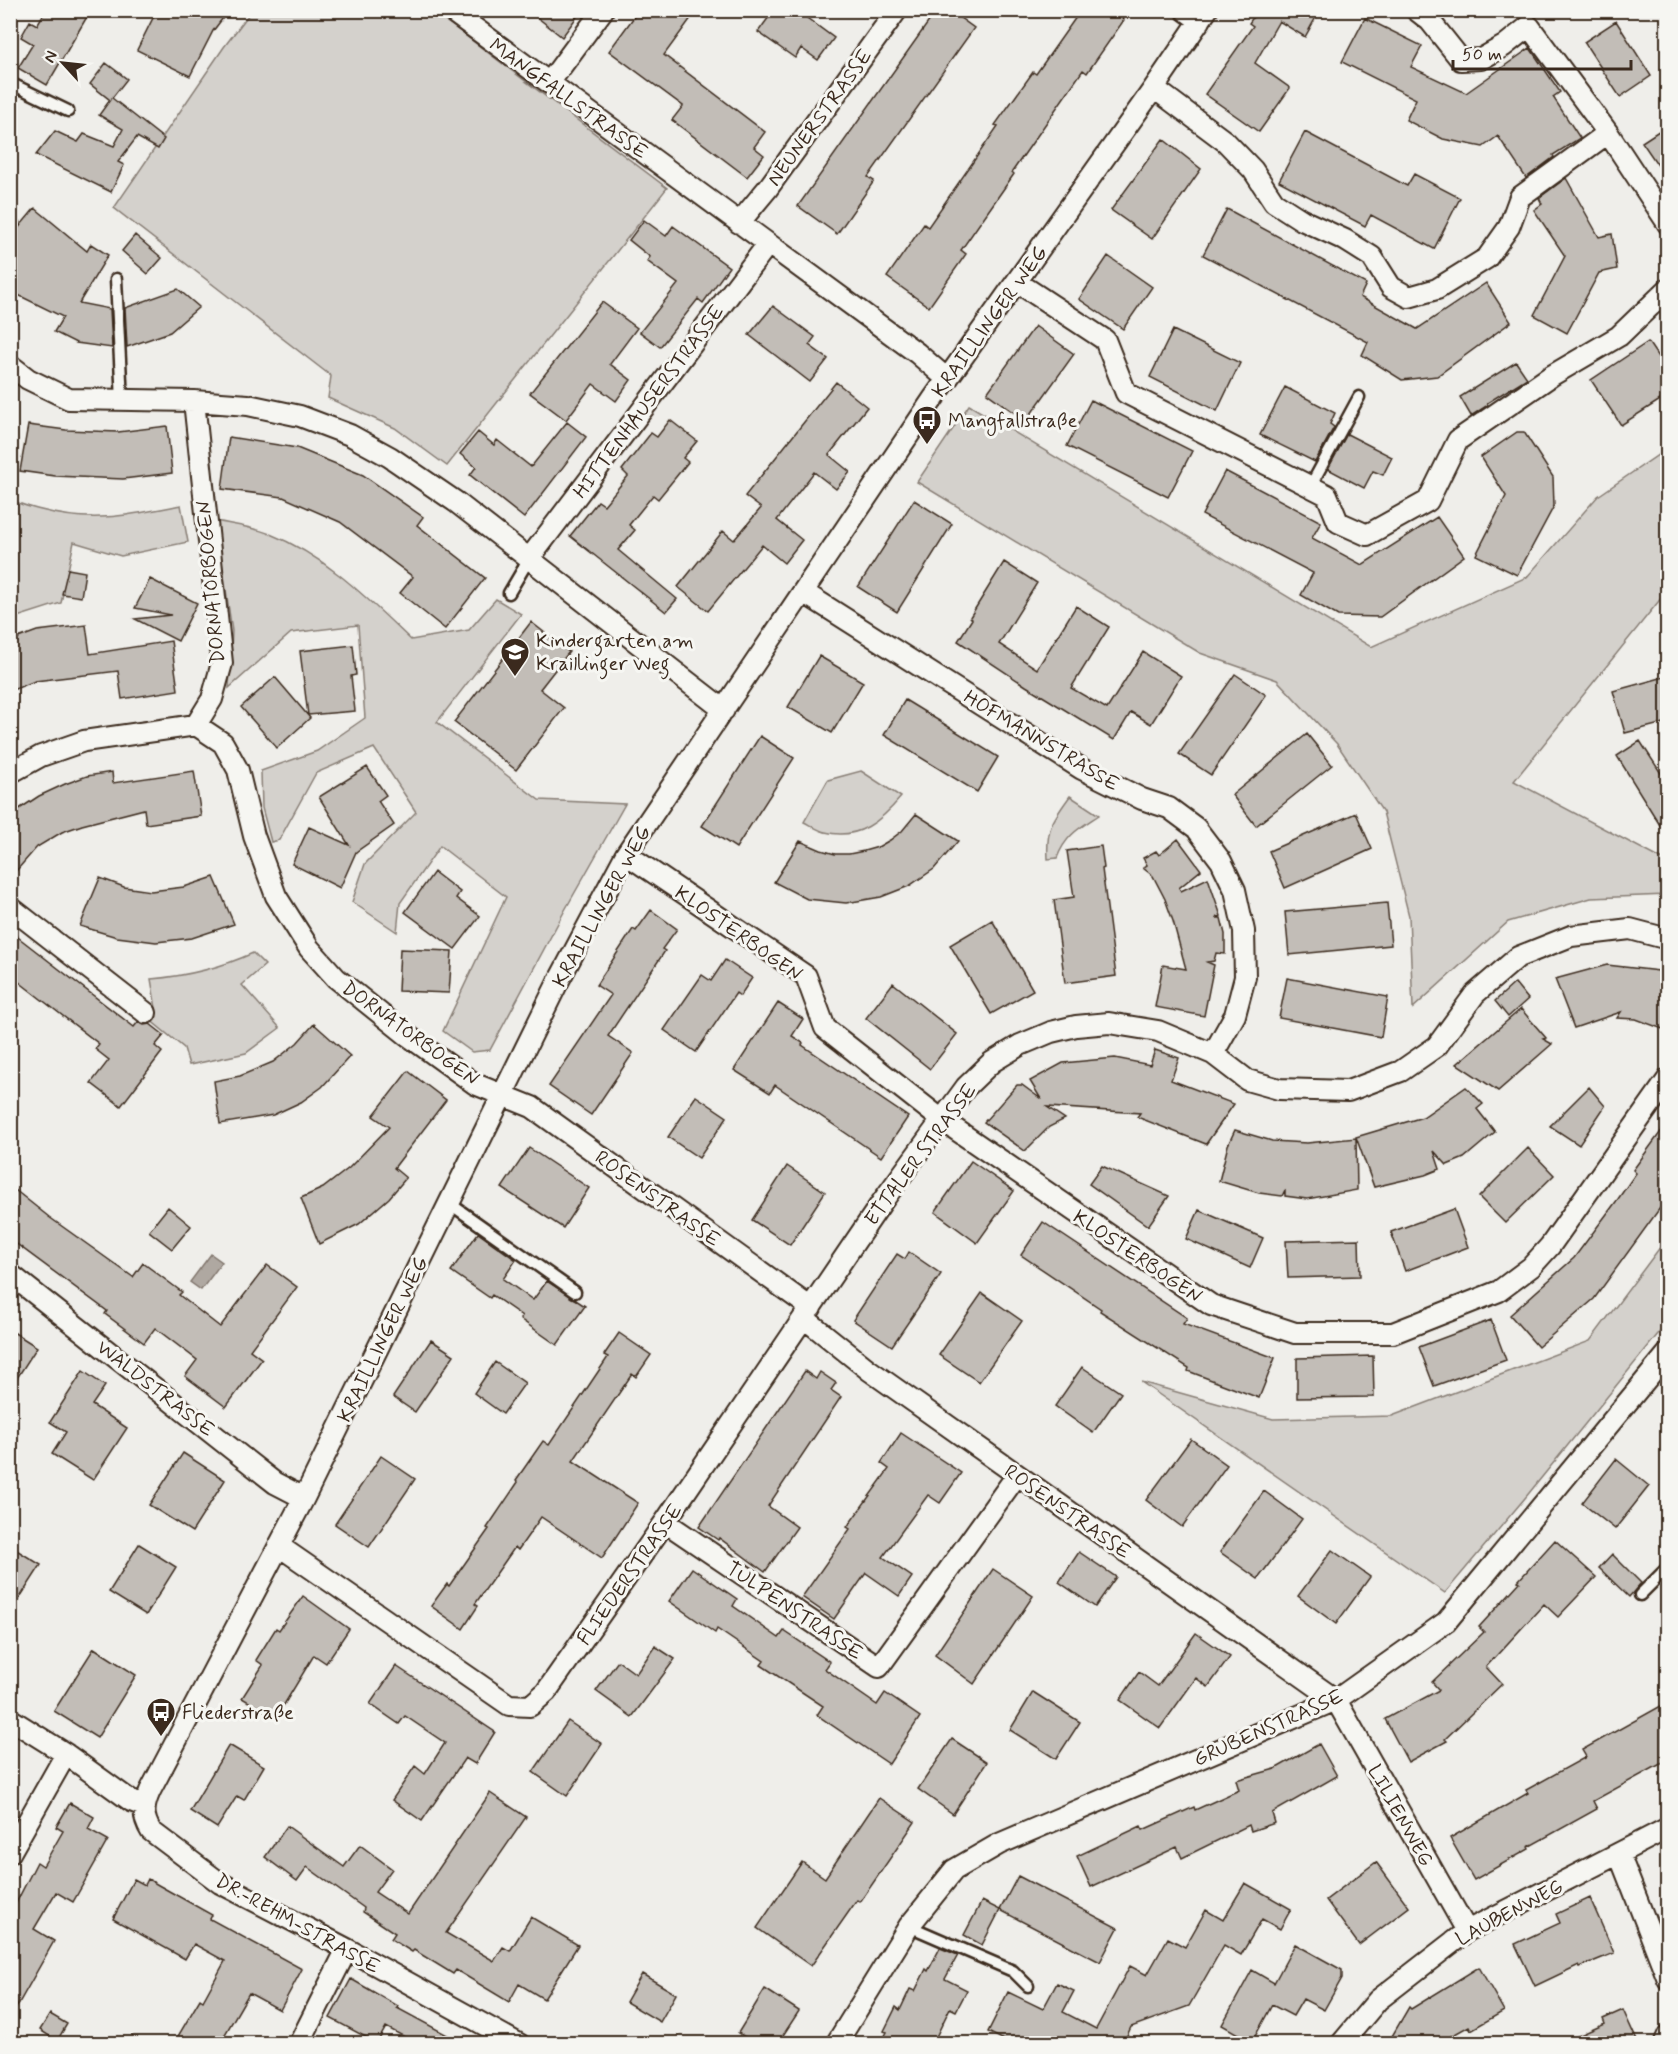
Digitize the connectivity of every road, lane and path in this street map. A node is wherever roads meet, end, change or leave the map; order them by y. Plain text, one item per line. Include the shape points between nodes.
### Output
1 (450, 10) edge
2 (603, 10) edge
3 (897, 10) edge
4 (1416, 10) edge
5 (1197, 14) edge
6 (10, 83) edge
7 (549, 83) junction
8 (1154, 88) junction
9 (68, 111) dead end
10 (1608, 133) junction
11 (739, 223) junction
12 (1668, 224) edge
13 (768, 244) junction
14 (116, 279) dead end
15 (1017, 282) junction
16 (1668, 289) edge
17 (10, 365) edge
18 (947, 379) junction
19 (1359, 397) dead end
20 (122, 401) junction
21 (194, 401) junction
22 (1310, 487) junction
23 (529, 559) junction
24 (803, 592) junction
25 (509, 593) dead end
26 (724, 710) junction
27 (196, 724) junction
28 (10, 773) edge
29 (626, 854) junction
30 (10, 906) edge
31 (1668, 939) edge
32 (146, 1013) dead end
33 (1213, 1054) junction
34 (1668, 1079) edge
35 (502, 1096) junction
36 (942, 1120) junction
37 (449, 1203) junction
38 (10, 1274) edge
39 (575, 1292) dead end
40 (807, 1313) junction
41 (1668, 1353) edge
42 (1017, 1475) junction
43 (304, 1498) junction
44 (665, 1522) junction
45 (279, 1546) junction
46 (1668, 1567) edge
47 (1640, 1595) dead end
48 (1336, 1700) junction
49 (10, 1719) edge
50 (66, 1754) junction
51 (144, 1806) junction
52 (1668, 1828) edge
53 (10, 1853) edge
54 (1619, 1854) junction
55 (909, 1926) junction
56 (1467, 1931) junction
57 (347, 1949) junction
58 (1668, 1979) edge
59 (1028, 1986) dead end
60 (1668, 2035) edge
61 (299, 2043) edge
62 (519, 2043) edge
63 (836, 2043) edge
64 (1341, 2043) edge
65 (1664, 2043) edge

1 - 7 street, MANGFALLSTRASSE
2 - 7 street
3 - 11 street, NEUNERSTRASSE
4 - 10 street via 1430,21 1461,60 1481,58 1504,46 1528,26
5 - 8 street, KRAILLINGER WEG
6 - 9 lane
7 - 11 street, MANGFALLSTRASSE
8 - 10 street via 1226,142 1253,170 1274,202 1372,257 1391,287 1409,297 1437,289 1487,258 1509,227 1520,196
8 - 15 street, KRAILLINGER WEG
10 - 12 street
11 - 13 street, MANGFALLSTRASSE
13 - 18 street, MANGFALLSTRASSE
13 - 23 street, HITTENHAUSERSTRASSE
14 - 20 lane
15 - 18 street, KRAILLINGER WEG
15 - 22 street via 1105,340 1126,393
16 - 22 street via 1619,336 1551,376 1458,440 1428,501 1367,535 1338,522 1327,495
17 - 20 street via 28,379 69,399
18 - 24 street, KRAILLINGER WEG
19 - 22 lane
20 - 21 street
21 - 23 street via 248,405 300,416 350,435 456,502
21 - 27 street, DORNATORBOGEN via 222,663 212,699
23 - 25 lane
23 - 26 street
24 - 26 street, KRAILLINGER WEG
24 - 33 street, HOFMANNSTRASSE via 1082,769 1169,808 1196,828 1221,861 1235,890 1244,931 1245,977 1235,1015
26 - 29 street, KRAILLINGER WEG
27 - 28 street via 84,741 41,756
27 - 35 street, DORNATORBOGEN via 223,743 238,770 276,896 309,948 336,978 407,1035 475,1084
29 - 35 street, KRAILLINGER WEG
29 - 36 street, KLOSTERBOGEN via 806,976 825,1028
30 - 32 street
31 - 33 street, ETTALER STRASSE via 1630,929 1571,936 1518,957 1475,994 1437,1046 1401,1071 1348,1090 1280,1089 1247,1080
33 - 36 street, ETTALER STRASSE via 1158,1030 1109,1023 1051,1032 992,1062 966,1087
34 - 36 street, KLOSTERBOGEN via 1531,1267 1499,1291 1392,1333 1295,1333 1211,1305
35 - 37 street, KRAILLINGER WEG
35 - 40 street, ROSENSTRASSE via 531,1107
36 - 40 street, ETTALER STRASSE
37 - 39 lane
37 - 43 street, KRAILLINGER WEG
38 - 43 street, WALDSTRASSE via 275,1483
40 - 42 street, ROSENSTRASSE via 870,1370
40 - 44 street, FLIEDERSTRASSE
41 - 48 street, GRUBENSTRASSE via 1446,1622
42 - 44 street, TULPENSTRASSE via 879,1667
42 - 48 street, ROSENSTRASSE
43 - 45 street, KRAILLINGER WEG
44 - 45 street, FLIEDERSTRASSE via 546,1692 530,1706 509,1705
45 - 51 street, KRAILLINGER WEG
46 - 47 lane
48 - 55 street, GRUBENSTRASSE via 999,1844 954,1870
48 - 56 street, LILIENWEG
49 - 50 street
50 - 51 street via 131,1801
50 - 53 street
51 - 57 street, DR.-REHM-STRASSE via 144,1819 151,1831 220,1883
52 - 54 street, LAUBENWEG
54 - 56 street, LAUBENWEG
54 - 58 street
55 - 59 lane via 1013,1971
55 - 63 street, GRUBENSTRASSE
56 - 64 street, LAUBENWEG via 1378,2000
57 - 61 street
57 - 62 street, DR.-REHM-STRASSE
60 - 65 street

